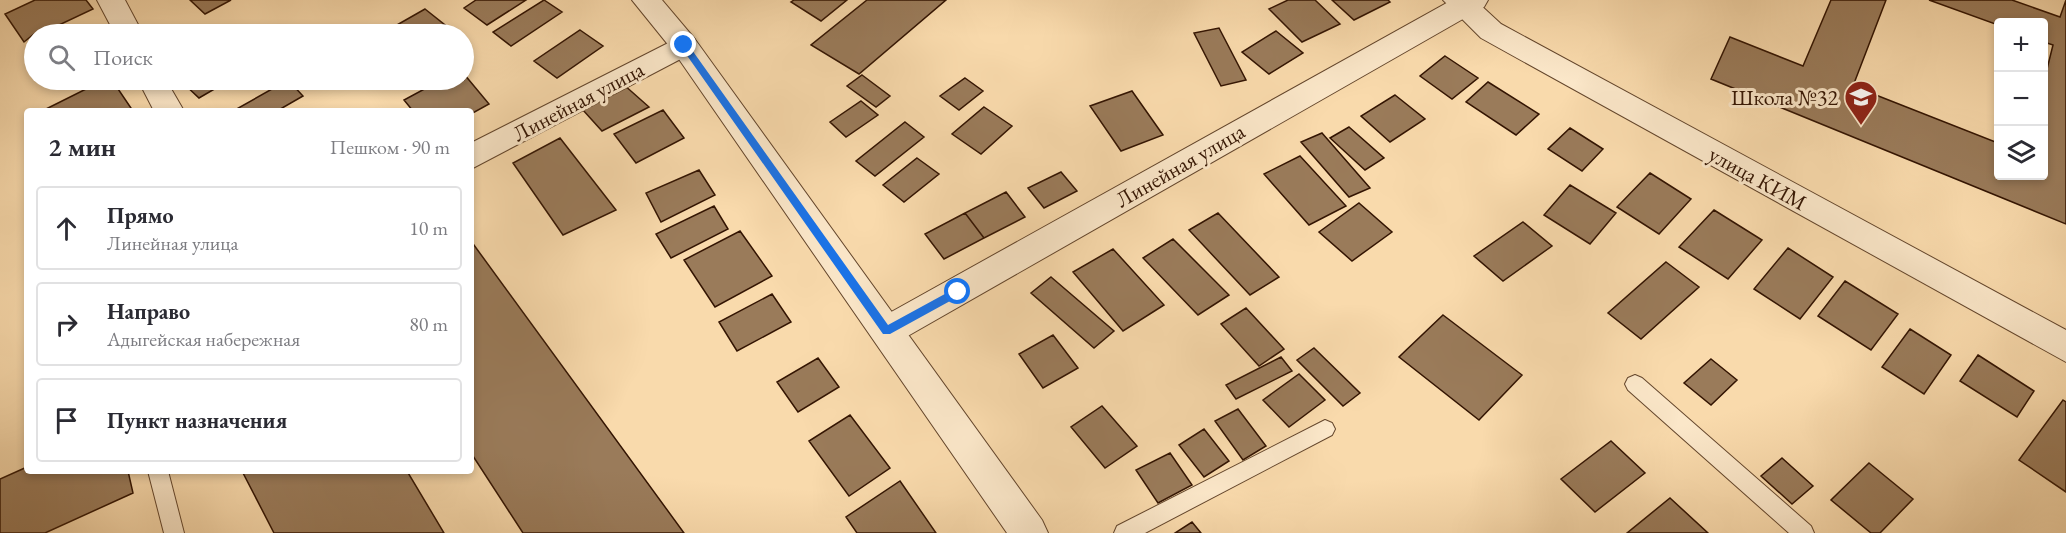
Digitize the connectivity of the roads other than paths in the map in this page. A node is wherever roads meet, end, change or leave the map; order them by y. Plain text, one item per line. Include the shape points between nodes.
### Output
1 (111, 0) edge
2 (646, 0) edge
3 (1464, 2) edge
4 (124, 24) edge
5 (684, 45) junction
6 (157, 90) edge
7 (167, 108) edge
8 (474, 155) edge
9 (887, 331) junction
10 (2066, 346) edge
11 (1635, 384) dead end
12 (1325, 429) dead end
13 (159, 474) edge
14 (174, 533) edge
15 (1029, 533) edge
16 (1124, 533) edge
17 (1804, 533) edge

1 - 4 street
2 - 5 street
3 - 9 street, Линейная улица
3 - 10 street, улица КИМ via 1491,31
5 - 8 street, Линейная улица
5 - 9 street
6 - 7 street
9 - 15 street
11 - 17 lane
12 - 16 lane
13 - 14 lane

